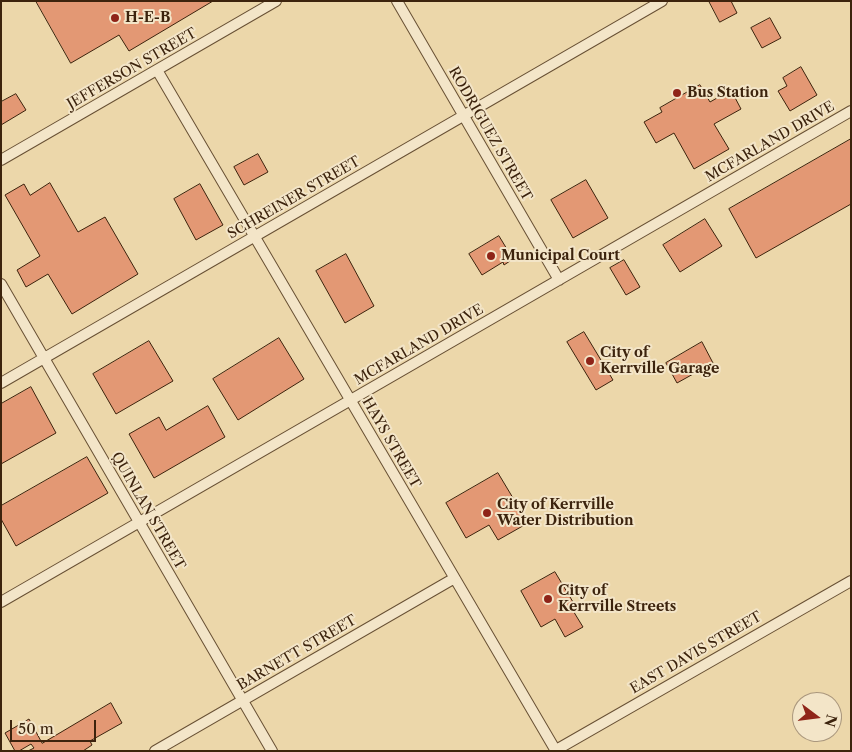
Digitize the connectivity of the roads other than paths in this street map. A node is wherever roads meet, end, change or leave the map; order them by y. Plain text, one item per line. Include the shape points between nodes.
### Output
1 (276, 1) edge
2 (397, 1) edge
3 (662, 1) edge
4 (157, 70) junction
5 (851, 111) edge
6 (464, 116) junction
7 (1, 160) edge
8 (256, 236) junction
9 (559, 280) junction
10 (1, 284) edge
11 (44, 358) junction
12 (1, 383) edge
13 (350, 401) junction
14 (138, 524) junction
15 (453, 578) junction
16 (851, 580) edge
17 (1, 602) edge
18 (243, 700) junction
19 (556, 750) edge
20 (155, 751) edge
21 (272, 751) edge

1 - 4 street, JEFFERSON STREET
2 - 6 street, RODRIGUEZ STREET
3 - 6 street, SCHREINER STREET
4 - 7 street, JEFFERSON STREET
4 - 8 street, HAYS STREET
5 - 9 street, MCFARLAND DRIVE
6 - 8 street, SCHREINER STREET
6 - 9 street, RODRIGUEZ STREET
8 - 11 street, SCHREINER STREET
8 - 13 street, HAYS STREET
9 - 13 street, MCFARLAND DRIVE
10 - 11 street, QUINLAN STREET
11 - 12 street, SCHREINER STREET
11 - 14 street, QUINLAN STREET
13 - 14 street, MCFARLAND DRIVE
13 - 15 street, HAYS STREET
14 - 17 street, MCFARLAND DRIVE
14 - 18 street, QUINLAN STREET
15 - 18 street, BARNETT STREET
15 - 19 street, HAYS STREET
16 - 19 street, EAST DAVIS STREET
18 - 20 street, BARNETT STREET
18 - 21 street, QUINLAN STREET

